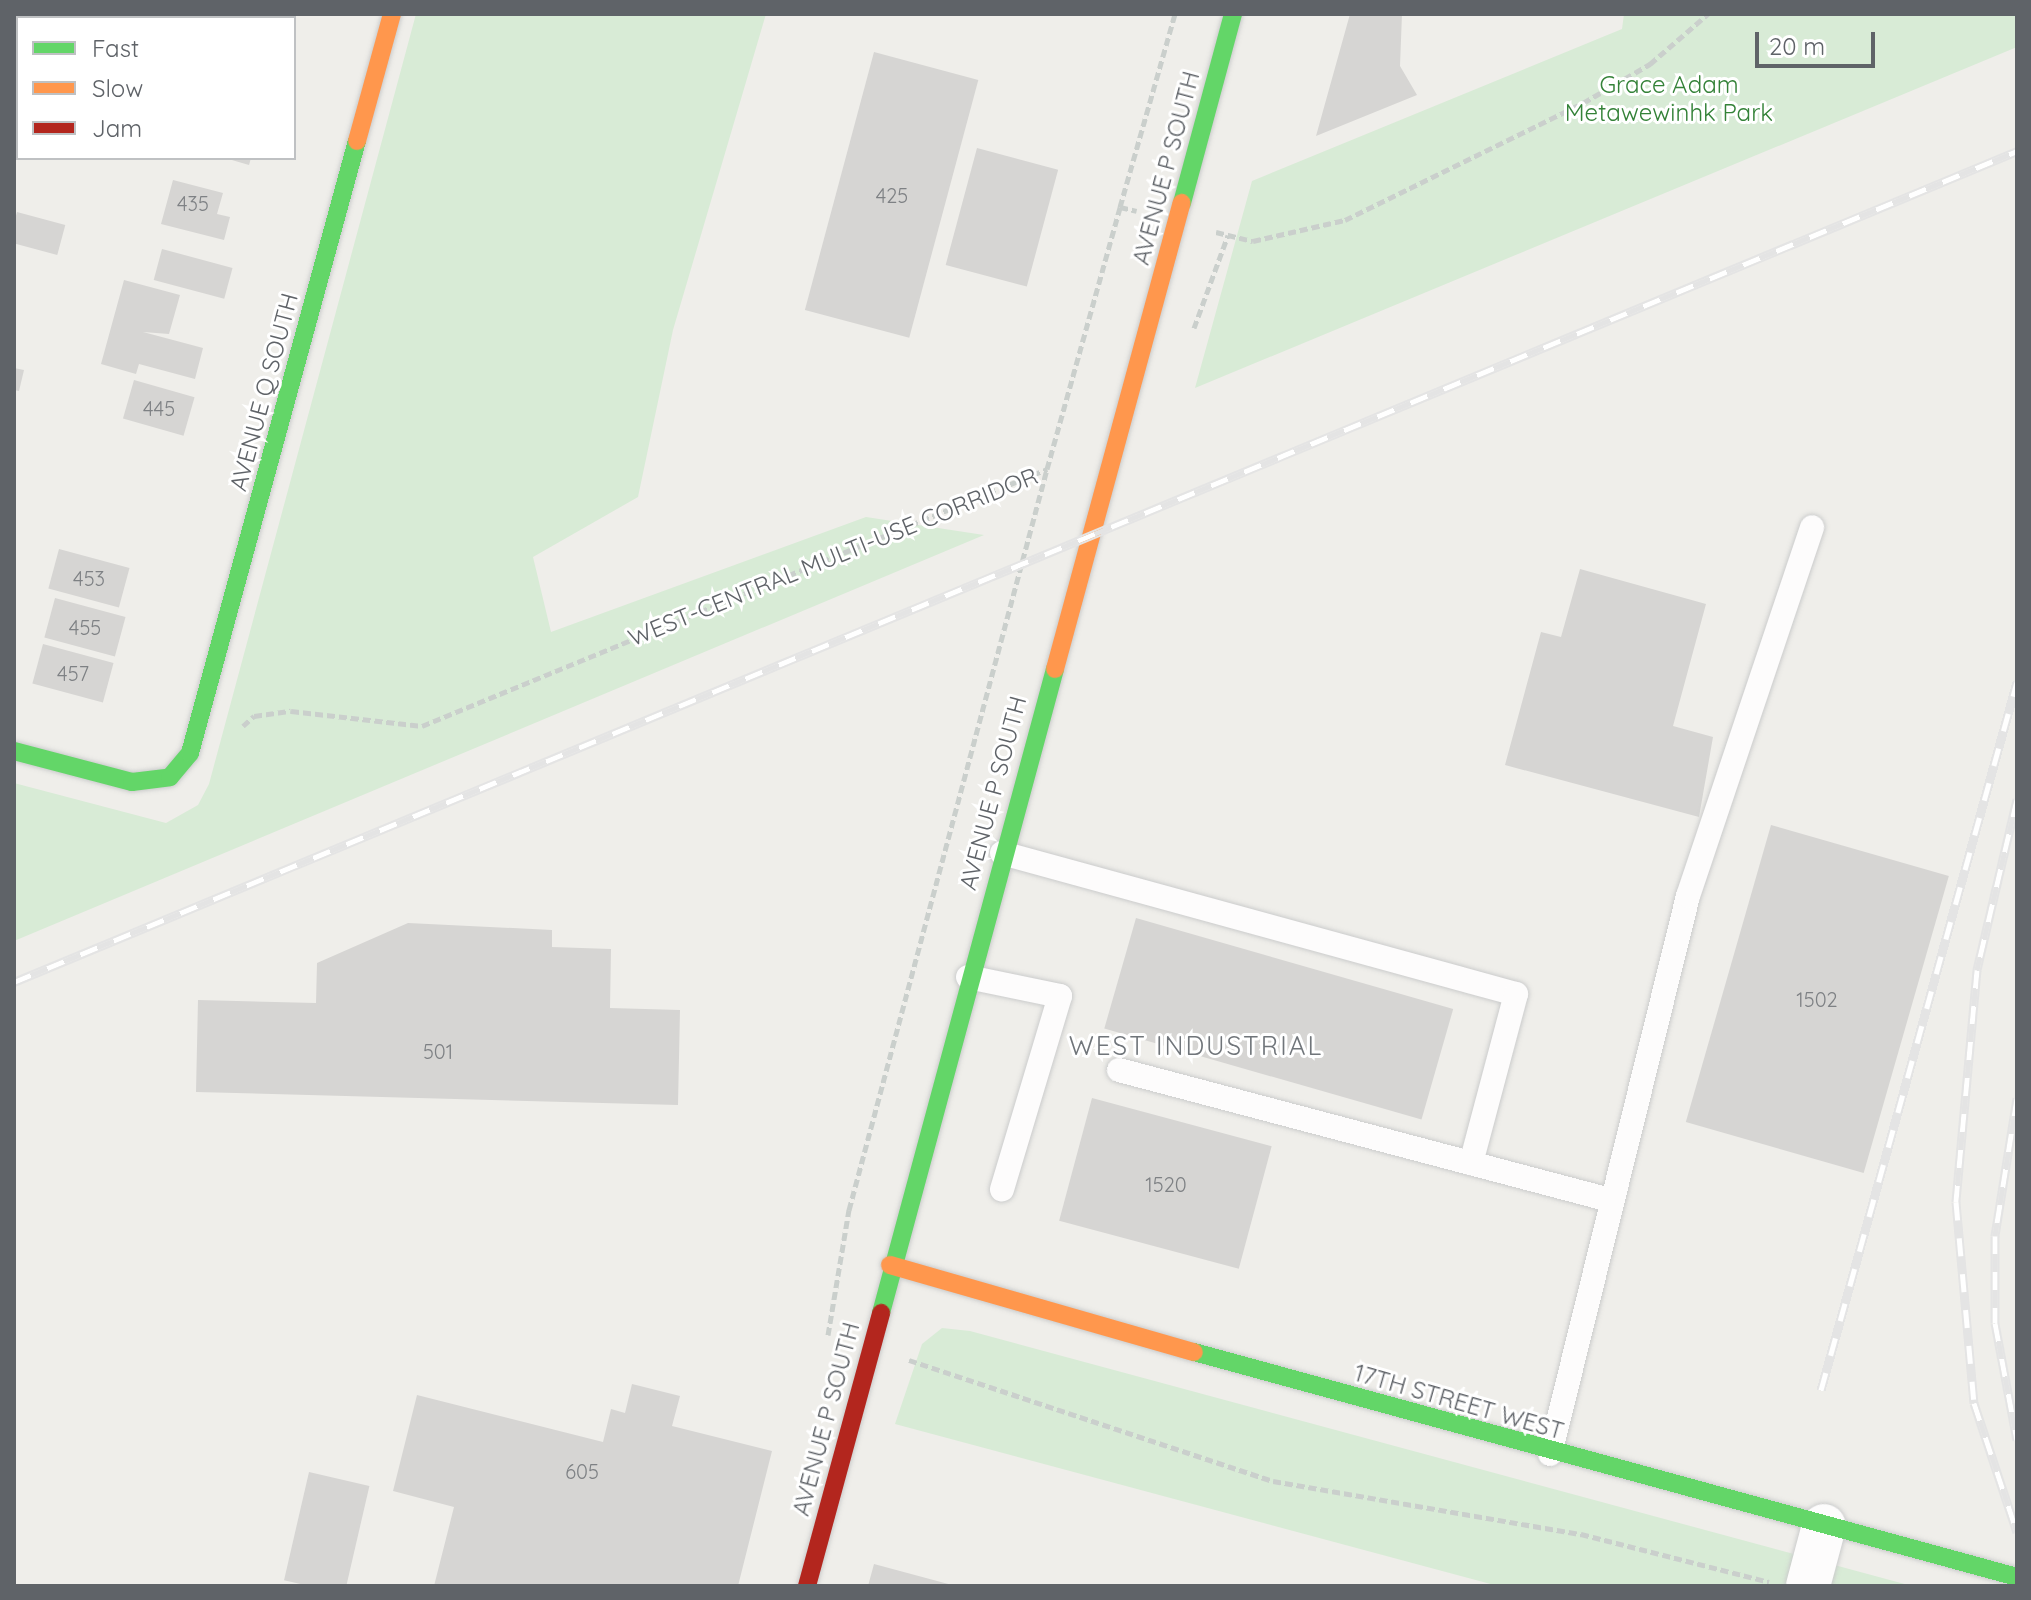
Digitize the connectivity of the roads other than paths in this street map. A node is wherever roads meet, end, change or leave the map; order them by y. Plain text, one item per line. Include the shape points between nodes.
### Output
1 (392, 14) edge
2 (1233, 14) edge
3 (1812, 527) dead end
4 (14, 751) edge
5 (1002, 853) junction
6 (968, 977) junction
7 (1119, 1070) dead end
8 (1471, 1163) junction
9 (1002, 1189) dead end
10 (1610, 1200) junction
11 (890, 1265) junction
12 (1550, 1454) junction
13 (1824, 1526) junction
14 (2017, 1577) edge
15 (807, 1586) edge
16 (1808, 1586) edge

1 - 4 street, AVENUE Q SOUTH via 190,753 170,777 132,782
2 - 5 street, AVENUE P SOUTH
3 - 10 lane via 1688,896
5 - 6 street, AVENUE P SOUTH
5 - 8 lane via 1516,994
6 - 9 lane via 1060,996
6 - 11 street, AVENUE P SOUTH
7 - 8 lane
8 - 10 lane
10 - 12 lane
11 - 12 street, 17TH STREET WEST
11 - 15 street, AVENUE P SOUTH
12 - 13 street, 17TH STREET WEST
13 - 14 street, 17TH STREET WEST
13 - 16 street

